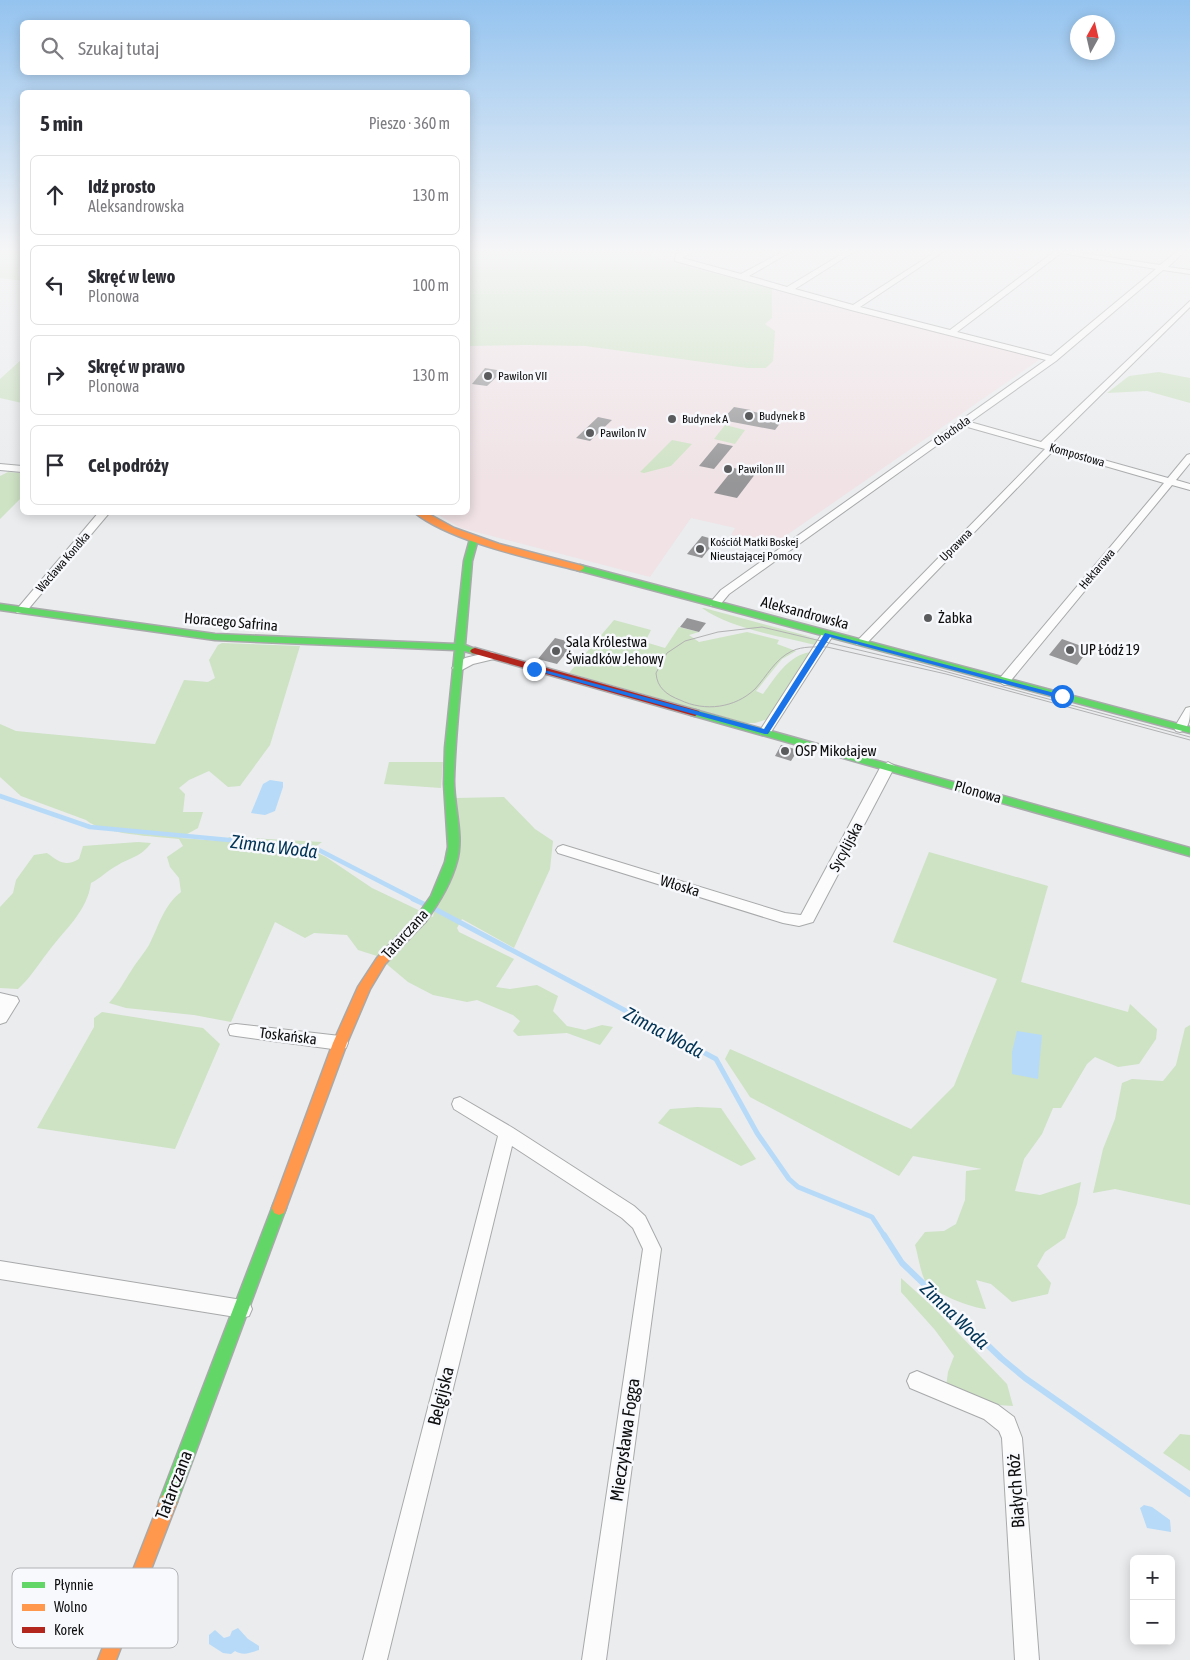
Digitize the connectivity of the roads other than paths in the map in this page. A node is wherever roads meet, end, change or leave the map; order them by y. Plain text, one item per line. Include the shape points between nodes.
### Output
1 (937, 328) edge
2 (956, 328) edge
3 (1090, 328) edge
4 (1164, 328) edge
5 (951, 332) junction
6 (1053, 359) junction
7 (963, 423) junction
8 (1048, 446) junction
9 (1190, 457) edge
10 (0, 467) edge
11 (20, 469) edge
12 (1170, 481) junction
13 (1190, 487) edge
14 (102, 515) edge
15 (423, 515) edge
16 (474, 539) junction
17 (715, 604) junction
18 (0, 607) edge
19 (21, 611) junction
20 (828, 634) junction
21 (861, 643) junction
22 (461, 647) junction
23 (490, 656) junction
24 (458, 668) junction
25 (1004, 681) junction
26 (1190, 711) edge
27 (1185, 729) edge
28 (765, 732) junction
29 (888, 766) junction
30 (564, 850) dead end
31 (1190, 852) edge
32 (798, 921) joint
33 (0, 999) edge
34 (0, 1018) edge
35 (236, 1030) dead end
36 (340, 1043) junction
37 (460, 1104) dead end
38 (507, 1133) junction
39 (0, 1270) edge
40 (242, 1309) junction
41 (916, 1382) dead end
42 (142, 1568) edge
43 (112, 1648) edge
44 (107, 1660) edge
45 (375, 1660) edge
46 (594, 1660) edge
47 (1027, 1660) edge

1 - 5 street
2 - 5 street
3 - 6 street, Chochoła
4 - 8 street, Uprawna
5 - 6 street
6 - 7 street, Chochoła
7 - 8 street, Kompostowa
7 - 17 street, Chochoła via 725,592
8 - 12 street, Kompostowa
8 - 21 street, Uprawna
9 - 12 street, Hektarowa
10 - 11 street
12 - 13 street, Kompostowa
12 - 25 street, Hektarowa
14 - 19 street, Wacława Kondka
15 - 16 street, Aleksandrowska
16 - 17 street, Aleksandrowska
16 - 22 street, Tatarczana via 468,561
17 - 20 street, Aleksandrowska
18 - 19 street, Horacego Safrina
19 - 22 street, Horacego Safrina via 215,637
20 - 21 street, Aleksandrowska
20 - 28 street
21 - 25 street, Aleksandrowska
22 - 23 street, Plonowa
22 - 24 street, Tatarczana
23 - 24 street
23 - 28 street, Plonowa
24 - 36 street, Tatarczana via 449,784 454,847 451,862 436,898 425,914 372,973
25 - 27 street, Aleksandrowska
26 - 27 street
28 - 29 street, Plonowa
29 - 31 street, Plonowa
29 - 32 street, Sycylijska via 808,918
30 - 32 street, Włoska
33 - 34 street via 11,1001
35 - 36 street, Toskańska
36 - 40 street, Tatarczana
37 - 38 street
38 - 45 street, Belgijska
38 - 46 street, Mieczysława Fogga via 628,1212 639,1222 652,1249
39 - 40 street
40 - 42 street, Tatarczana
41 - 47 street, Białych Róż via 991,1412 1006,1424 1012,1438
43 - 44 street, Tatarczana

